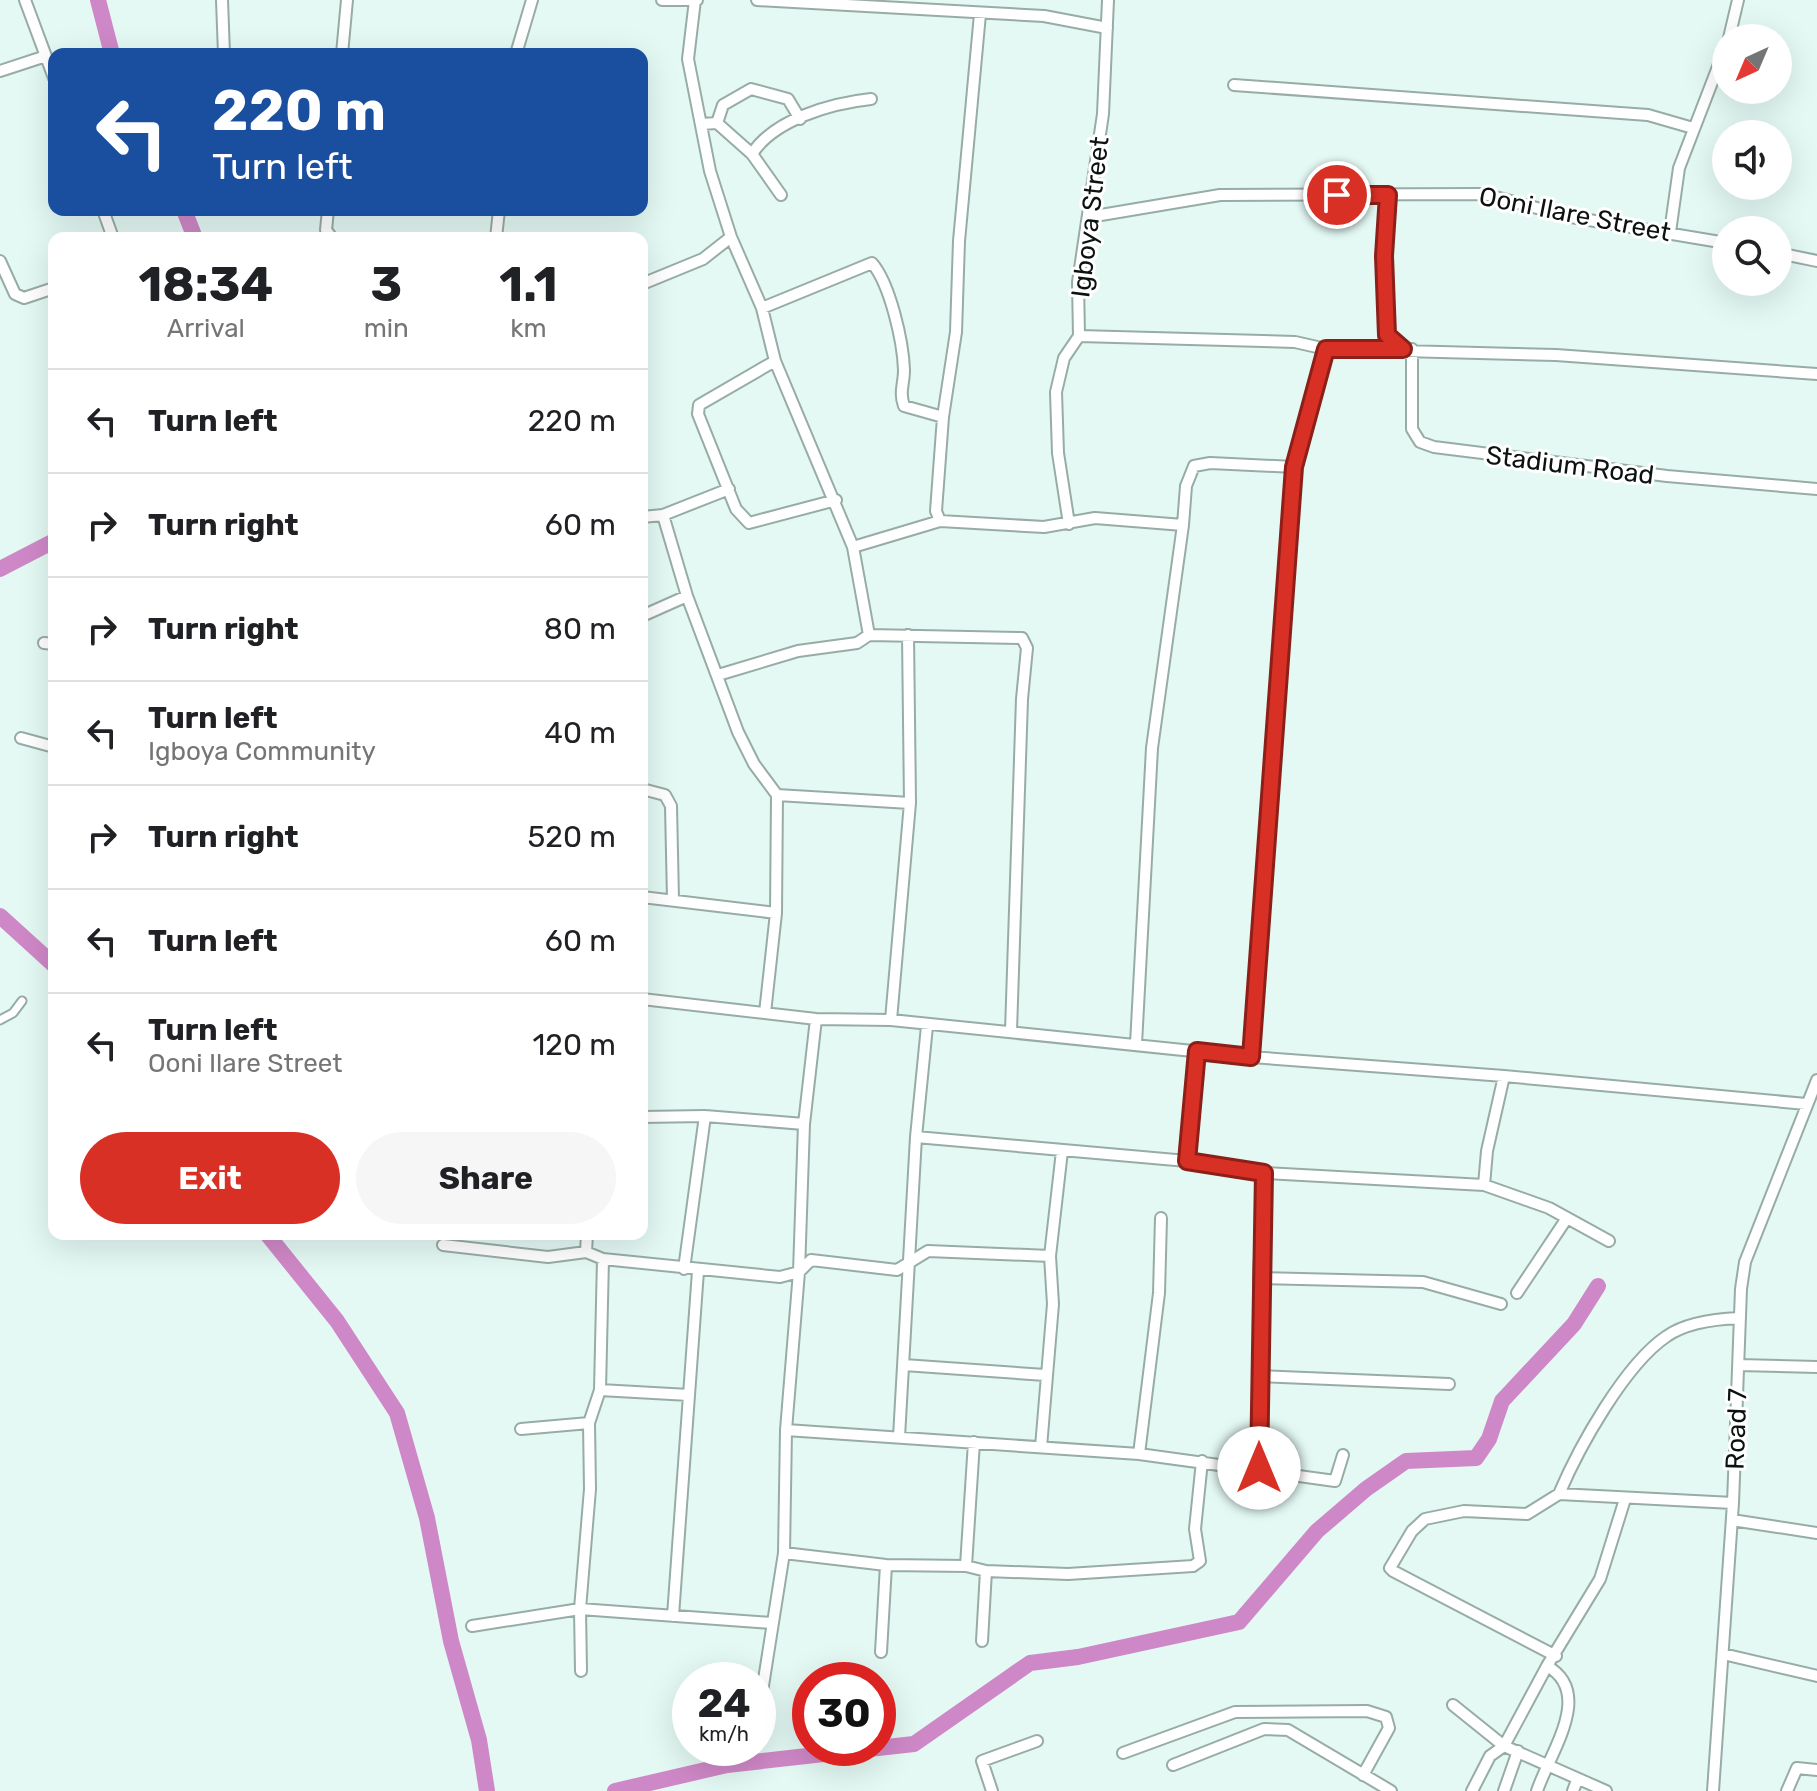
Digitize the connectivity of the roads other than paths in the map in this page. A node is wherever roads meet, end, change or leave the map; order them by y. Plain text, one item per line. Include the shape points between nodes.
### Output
1 (25, 0) edge
2 (222, 0) edge
3 (347, 0) edge
4 (532, 0) edge
5 (662, 0) edge
6 (696, 0) edge
7 (757, 0) edge
8 (1108, 0) edge
9 (1738, 0) edge
10 (980, 14) junction
11 (1732, 24) edge
12 (1107, 28) junction
13 (224, 48) edge
14 (343, 48) edge
15 (518, 48) edge
16 (46, 56) junction
17 (48, 62) edge
18 (0, 71) edge
19 (1712, 81) edge
20 (1234, 85) dead end
21 (871, 99) dead end
22 (800, 119) junction
23 (717, 123) junction
24 (701, 124) junction
25 (1693, 128) junction
26 (752, 154) junction
27 (781, 195) dead end
28 (1388, 195) junction
29 (1089, 217) junction
30 (1670, 232) junction
31 (731, 237) junction
32 (1712, 240) edge
33 (1792, 256) edge
34 (0, 261) edge
35 (1817, 261) edge
36 (648, 282) edge
37 (48, 290) edge
38 (762, 308) junction
39 (1079, 336) junction
40 (1326, 349) junction
41 (1407, 349) junction
42 (775, 361) junction
43 (1817, 374) edge
44 (943, 417) junction
45 (1294, 467) junction
46 (729, 489) junction
47 (1817, 489) edge
48 (836, 500) junction
49 (663, 515) junction
50 (648, 516) edge
51 (940, 521) junction
52 (1069, 524) junction
53 (1183, 525) junction
54 (853, 547) junction
55 (687, 596) junction
56 (648, 613) edge
57 (869, 635) junction
58 (908, 635) junction
59 (718, 675) junction
60 (21, 738) dead end
61 (48, 745) edge
62 (648, 791) edge
63 (777, 795) junction
64 (910, 803) junction
65 (648, 898) edge
66 (673, 900) junction
67 (776, 913) junction
68 (648, 1000) edge
69 (22, 1001) dead end
70 (765, 1013) junction
71 (816, 1019) junction
72 (0, 1020) edge
73 (891, 1020) junction
74 (927, 1026) junction
75 (1011, 1031) junction
76 (1136, 1044) junction
77 (1197, 1051) junction
78 (1251, 1057) junction
79 (1504, 1076) junction
80 (1817, 1080) edge
81 (1806, 1104) junction
82 (705, 1116) junction
83 (648, 1117) edge
84 (804, 1124) junction
85 (916, 1137) junction
86 (1062, 1151) junction
87 (1187, 1161) junction
88 (1264, 1173) junction
89 (1484, 1185) junction
90 (1161, 1218) dead end
91 (1567, 1218) junction
92 (587, 1240) edge
93 (1609, 1241) dead end
94 (443, 1245) dead end
95 (586, 1252) junction
96 (1050, 1256) junction
97 (603, 1259) junction
98 (909, 1260) junction
99 (684, 1269) junction
100 (698, 1271) junction
101 (799, 1272) junction
102 (1259, 1278) junction
103 (1517, 1293) dead end
104 (1501, 1304) dead end
105 (1739, 1318) junction
106 (904, 1365) junction
107 (1739, 1365) junction
108 (1817, 1367) edge
109 (1045, 1375) junction
110 (1259, 1376) junction
111 (1449, 1384) dead end
112 (600, 1390) junction
113 (689, 1395) junction
114 (589, 1423) junction
115 (521, 1429) dead end
116 (786, 1430) junction
117 (899, 1437) junction
118 (974, 1442) junction
119 (1041, 1447) junction
120 (1139, 1454) junction
121 (1343, 1455) dead end
122 (1202, 1461) junction
123 (1259, 1468) junction
124 (1559, 1494) junction
125 (1625, 1499) junction
126 (1733, 1503) junction
127 (1732, 1520) junction
128 (1817, 1533) edge
129 (784, 1553) junction
130 (886, 1565) junction
131 (966, 1566) junction
132 (986, 1571) junction
133 (580, 1609) junction
134 (673, 1616) junction
135 (771, 1623) junction
136 (472, 1626) dead end
137 (982, 1641) dead end
138 (881, 1652) dead end
139 (1723, 1654) junction
140 (1556, 1656) junction
141 (766, 1662) edge
142 (1547, 1666) junction
143 (581, 1671) dead end
144 (1817, 1676) edge
145 (1453, 1705) dead end
146 (1037, 1741) dead end
147 (1504, 1746) junction
148 (1518, 1751) junction
149 (1123, 1753) dead end
150 (1173, 1765) dead end
151 (1546, 1765) junction
152 (1817, 1770) edge
153 (1363, 1775) junction
154 (1577, 1780) junction
155 (992, 1791) edge
156 (1391, 1791) edge
157 (1472, 1791) edge
158 (1504, 1791) edge
159 (1537, 1791) edge
160 (1573, 1791) edge
161 (1605, 1791) edge
162 (1713, 1791) edge
163 (1787, 1791) edge

1 - 16 street
2 - 13 street
3 - 14 street
4 - 15 street
5 - 6 street
6 - 24 street via 688,59
7 - 10 street
8 - 12 street, Igboya Street
9 - 11 street
10 - 12 street via 1044,16
10 - 44 street via 956,332
12 - 29 street, Igboya Street via 1103,114
16 - 17 street
16 - 18 street
19 - 25 street
20 - 25 street via 1648,115
21 - 22 street via 814,110
22 - 23 street via 788,99 751,89 723,105
22 - 26 street
23 - 24 street
23 - 26 street
24 - 31 street
25 - 30 street via 1677,175
26 - 27 street
28 - 29 street, Ooni Ilare Street via 1220,195
28 - 30 street, Ooni Ilare Street via 1484,194 1571,217
28 - 41 street via 1387,335
29 - 39 street, Igboya Street via 1078,282
30 - 32 street, Ooni Ilare Street
31 - 36 street via 703,259
31 - 38 street
33 - 35 street
34 - 37 street via 15,294 24,298
38 - 42 street
38 - 44 street via 872,263 884,281 894,318 904,368 904,406
39 - 40 street via 1295,342
39 - 52 street, Igboya Street via 1064,358 1056,392
40 - 41 street
40 - 45 street
41 - 43 street
41 - 47 street, Stadium Road via 1412,429 1420,442 1434,447
42 - 46 street via 699,405
42 - 48 street
44 - 51 street via 936,511
45 - 53 street via 1194,466 1186,486
45 - 78 street
46 - 48 street via 736,509 749,523
46 - 49 street
48 - 54 street
49 - 50 street
49 - 55 street
51 - 52 street
51 - 54 street
52 - 53 street via 1095,518
53 - 76 street via 1152,748
54 - 57 street
55 - 56 street
55 - 59 street
57 - 58 street
57 - 59 street via 857,643 798,651
58 - 64 street
58 - 75 street via 1022,638 1027,648
59 - 63 street via 738,732
60 - 61 street
62 - 66 street via 665,795 671,806
63 - 64 street
63 - 67 street
64 - 73 street
65 - 66 street
66 - 67 street
67 - 70 street
68 - 70 street
69 - 72 street
70 - 71 street
71 - 73 street
71 - 84 street
73 - 74 street
74 - 75 street
74 - 85 street
75 - 76 street
76 - 77 street
77 - 78 street
77 - 87 street
78 - 79 street
79 - 81 street
79 - 89 street
80 - 81 street, Road 7
81 - 105 street, Road 7 via 1745,1262
82 - 83 street
82 - 84 street
82 - 99 street
84 - 101 street
85 - 86 street
85 - 98 street
86 - 87 street
86 - 96 street
87 - 88 street
88 - 89 street
88 - 102 street
89 - 91 street
90 - 120 street via 1159,1293
91 - 93 street
91 - 103 street
92 - 95 street
94 - 95 street via 548,1257
95 - 97 street
96 - 98 street via 928,1251
96 - 109 street via 1053,1304
97 - 99 street
97 - 112 street
98 - 101 street via 897,1270 811,1260
98 - 106 street
99 - 100 street
100 - 101 street via 780,1277
100 - 113 street
101 - 116 street
102 - 104 street via 1423,1282
102 - 110 street
105 - 107 street, Road 7
105 - 124 street via 1670,1334 1646,1353 1578,1450
106 - 109 street
106 - 117 street
107 - 108 street
107 - 126 street, Road 7
109 - 119 street
110 - 111 street
110 - 123 street
112 - 113 street
112 - 114 street
113 - 134 street
114 - 115 street
114 - 133 street via 590,1489
116 - 117 street
116 - 129 street
117 - 118 street
118 - 119 street
118 - 131 street
119 - 120 street
120 - 122 street
121 - 123 street via 1335,1481
122 - 123 street
122 - 132 street via 1195,1529 1201,1554 1193,1566 1068,1574
124 - 125 street
124 - 140 street via 1527,1514 1464,1511 1425,1519 1390,1568
125 - 126 street
125 - 140 street via 1600,1579
126 - 127 street, Road 7
127 - 128 street
127 - 139 street, Road 7
129 - 130 street
129 - 135 street
130 - 131 street
130 - 138 street
131 - 132 street
132 - 137 street
133 - 134 street
133 - 136 street
133 - 143 street
134 - 135 street
135 - 141 street
139 - 144 street
139 - 162 street, Road 7
140 - 142 street
142 - 147 street
142 - 151 street via 1563,1679 1569,1714
145 - 147 street
146 - 155 street via 982,1761
147 - 148 street
147 - 157 street via 1490,1756
148 - 151 street
148 - 158 street
149 - 153 street via 1235,1712 1367,1711 1386,1717 1389,1728
150 - 153 street via 1264,1729 1288,1730
151 - 154 street
151 - 159 street
152 - 163 street via 1797,1768
153 - 156 street
154 - 160 street
154 - 161 street

